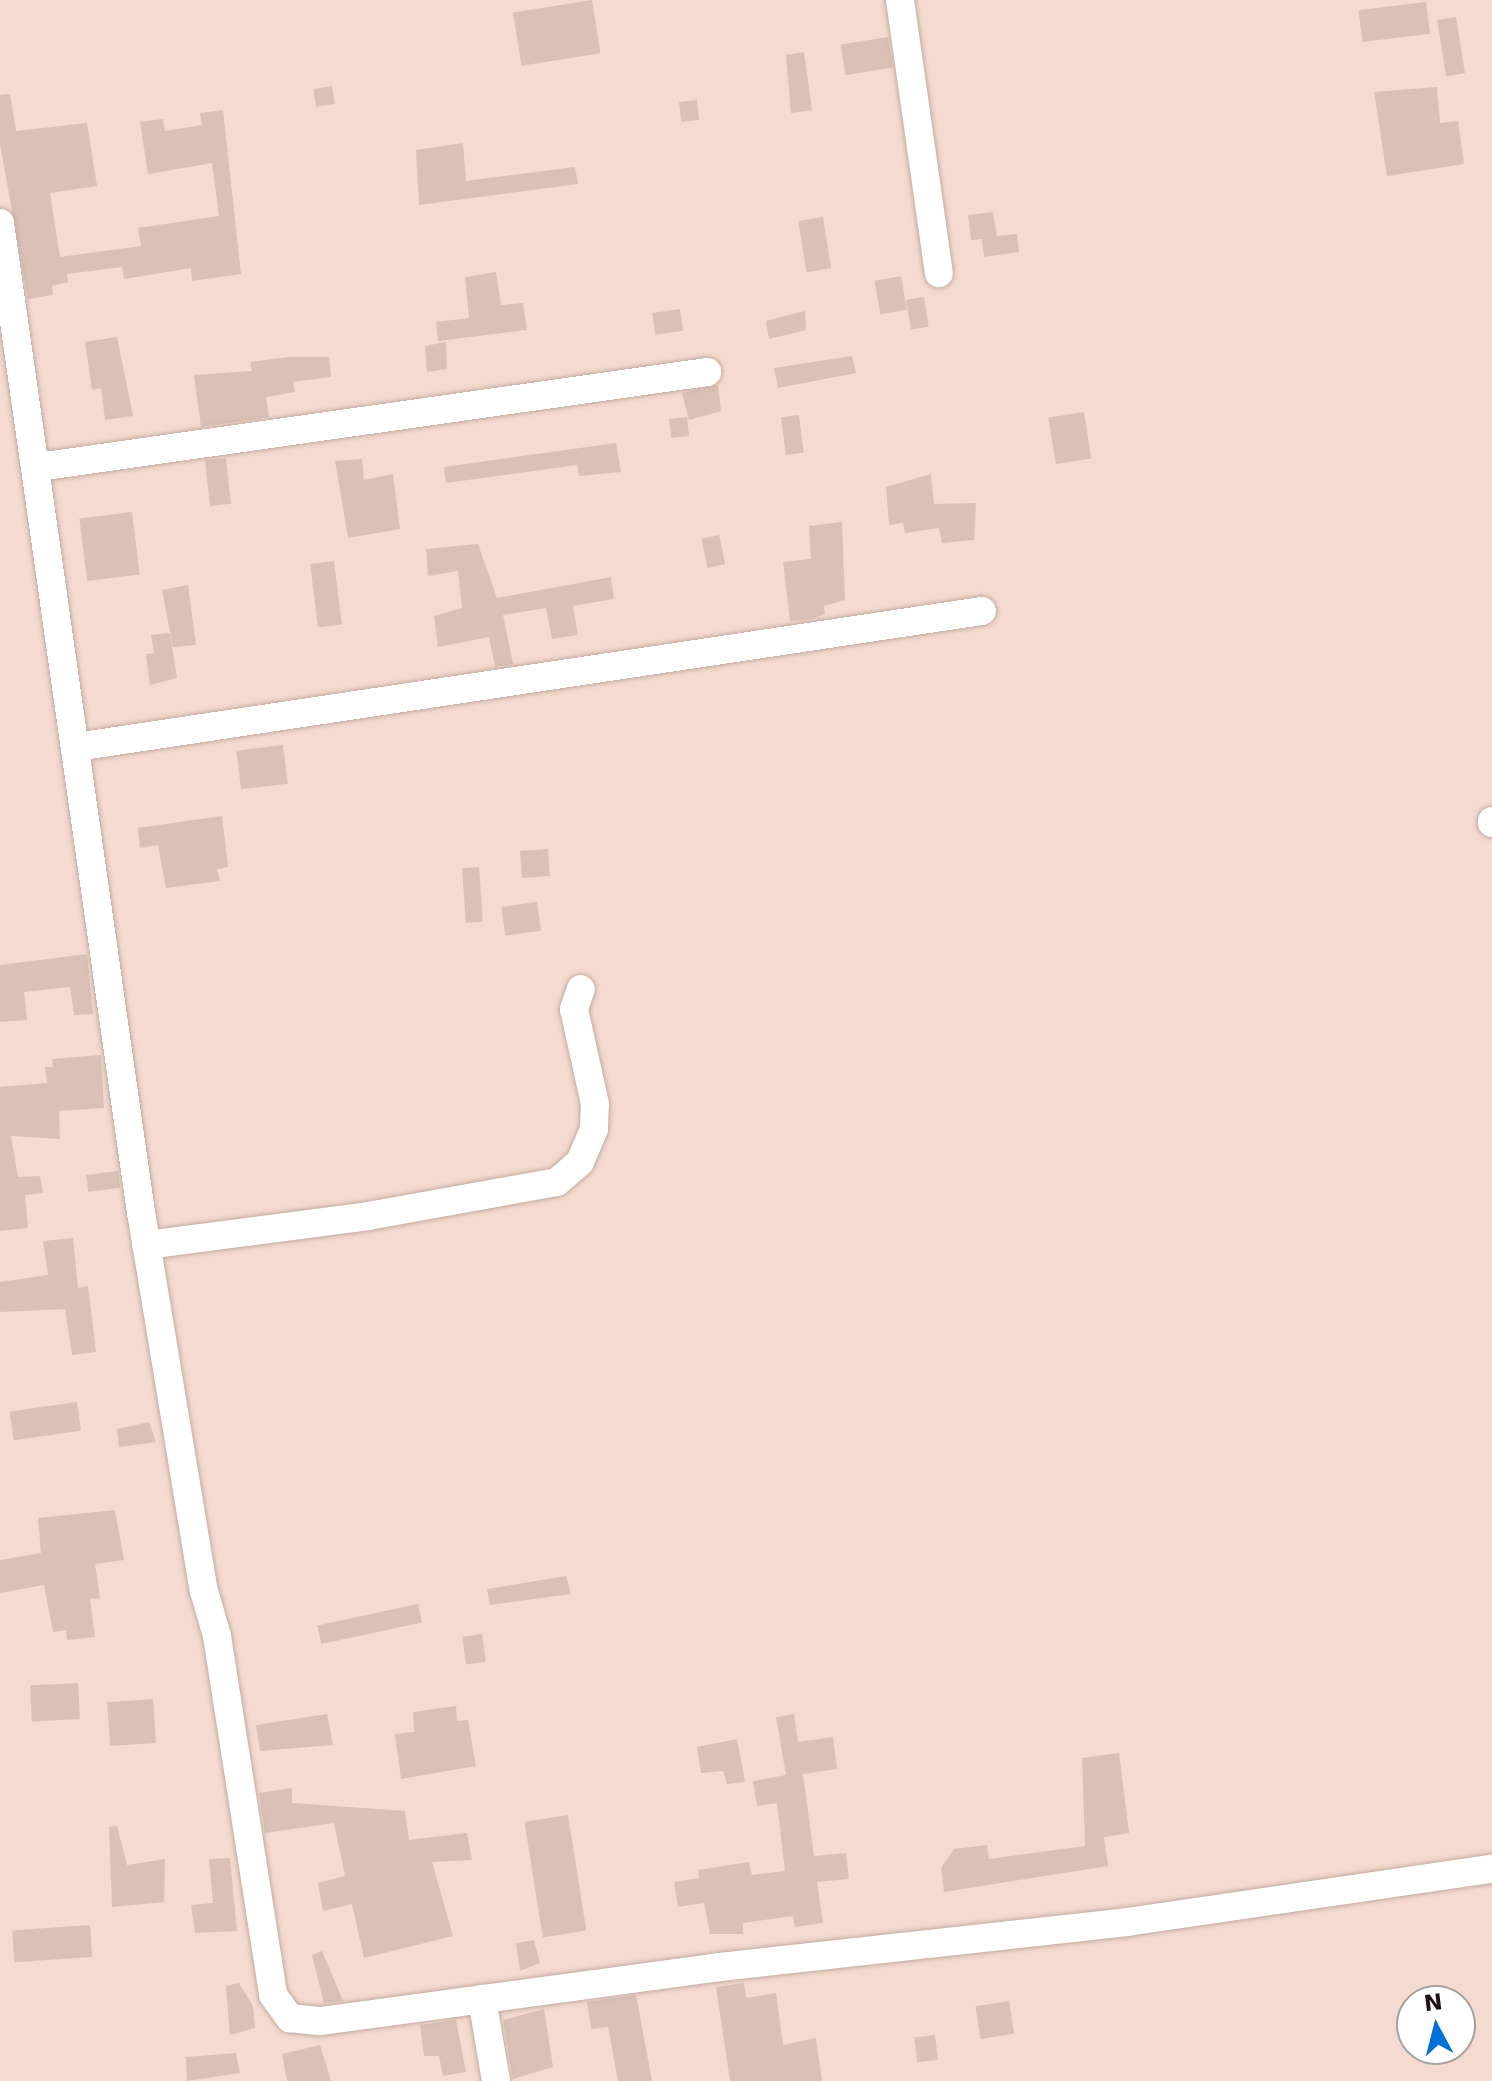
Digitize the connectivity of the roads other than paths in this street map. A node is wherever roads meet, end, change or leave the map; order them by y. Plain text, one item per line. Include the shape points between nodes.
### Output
1 (900, 0) edge
2 (0, 223) edge
3 (939, 273) dead end
4 (707, 372) dead end
5 (38, 467) junction
6 (982, 611) dead end
7 (76, 747) junction
8 (581, 989) dead end
9 (146, 1245) junction
10 (1492, 1869) edge
11 (482, 1999) junction
12 (496, 2081) edge

1 - 3 street
2 - 5 street
4 - 5 street
5 - 7 street
6 - 7 street
7 - 9 street
8 - 9 street via 574,1009 595,1104 594,1129 580,1162 557,1182 368,1216
9 - 11 street via 204,1591 217,1636 273,1995 290,2018 321,2021
10 - 11 street via 1127,1922
11 - 12 street

